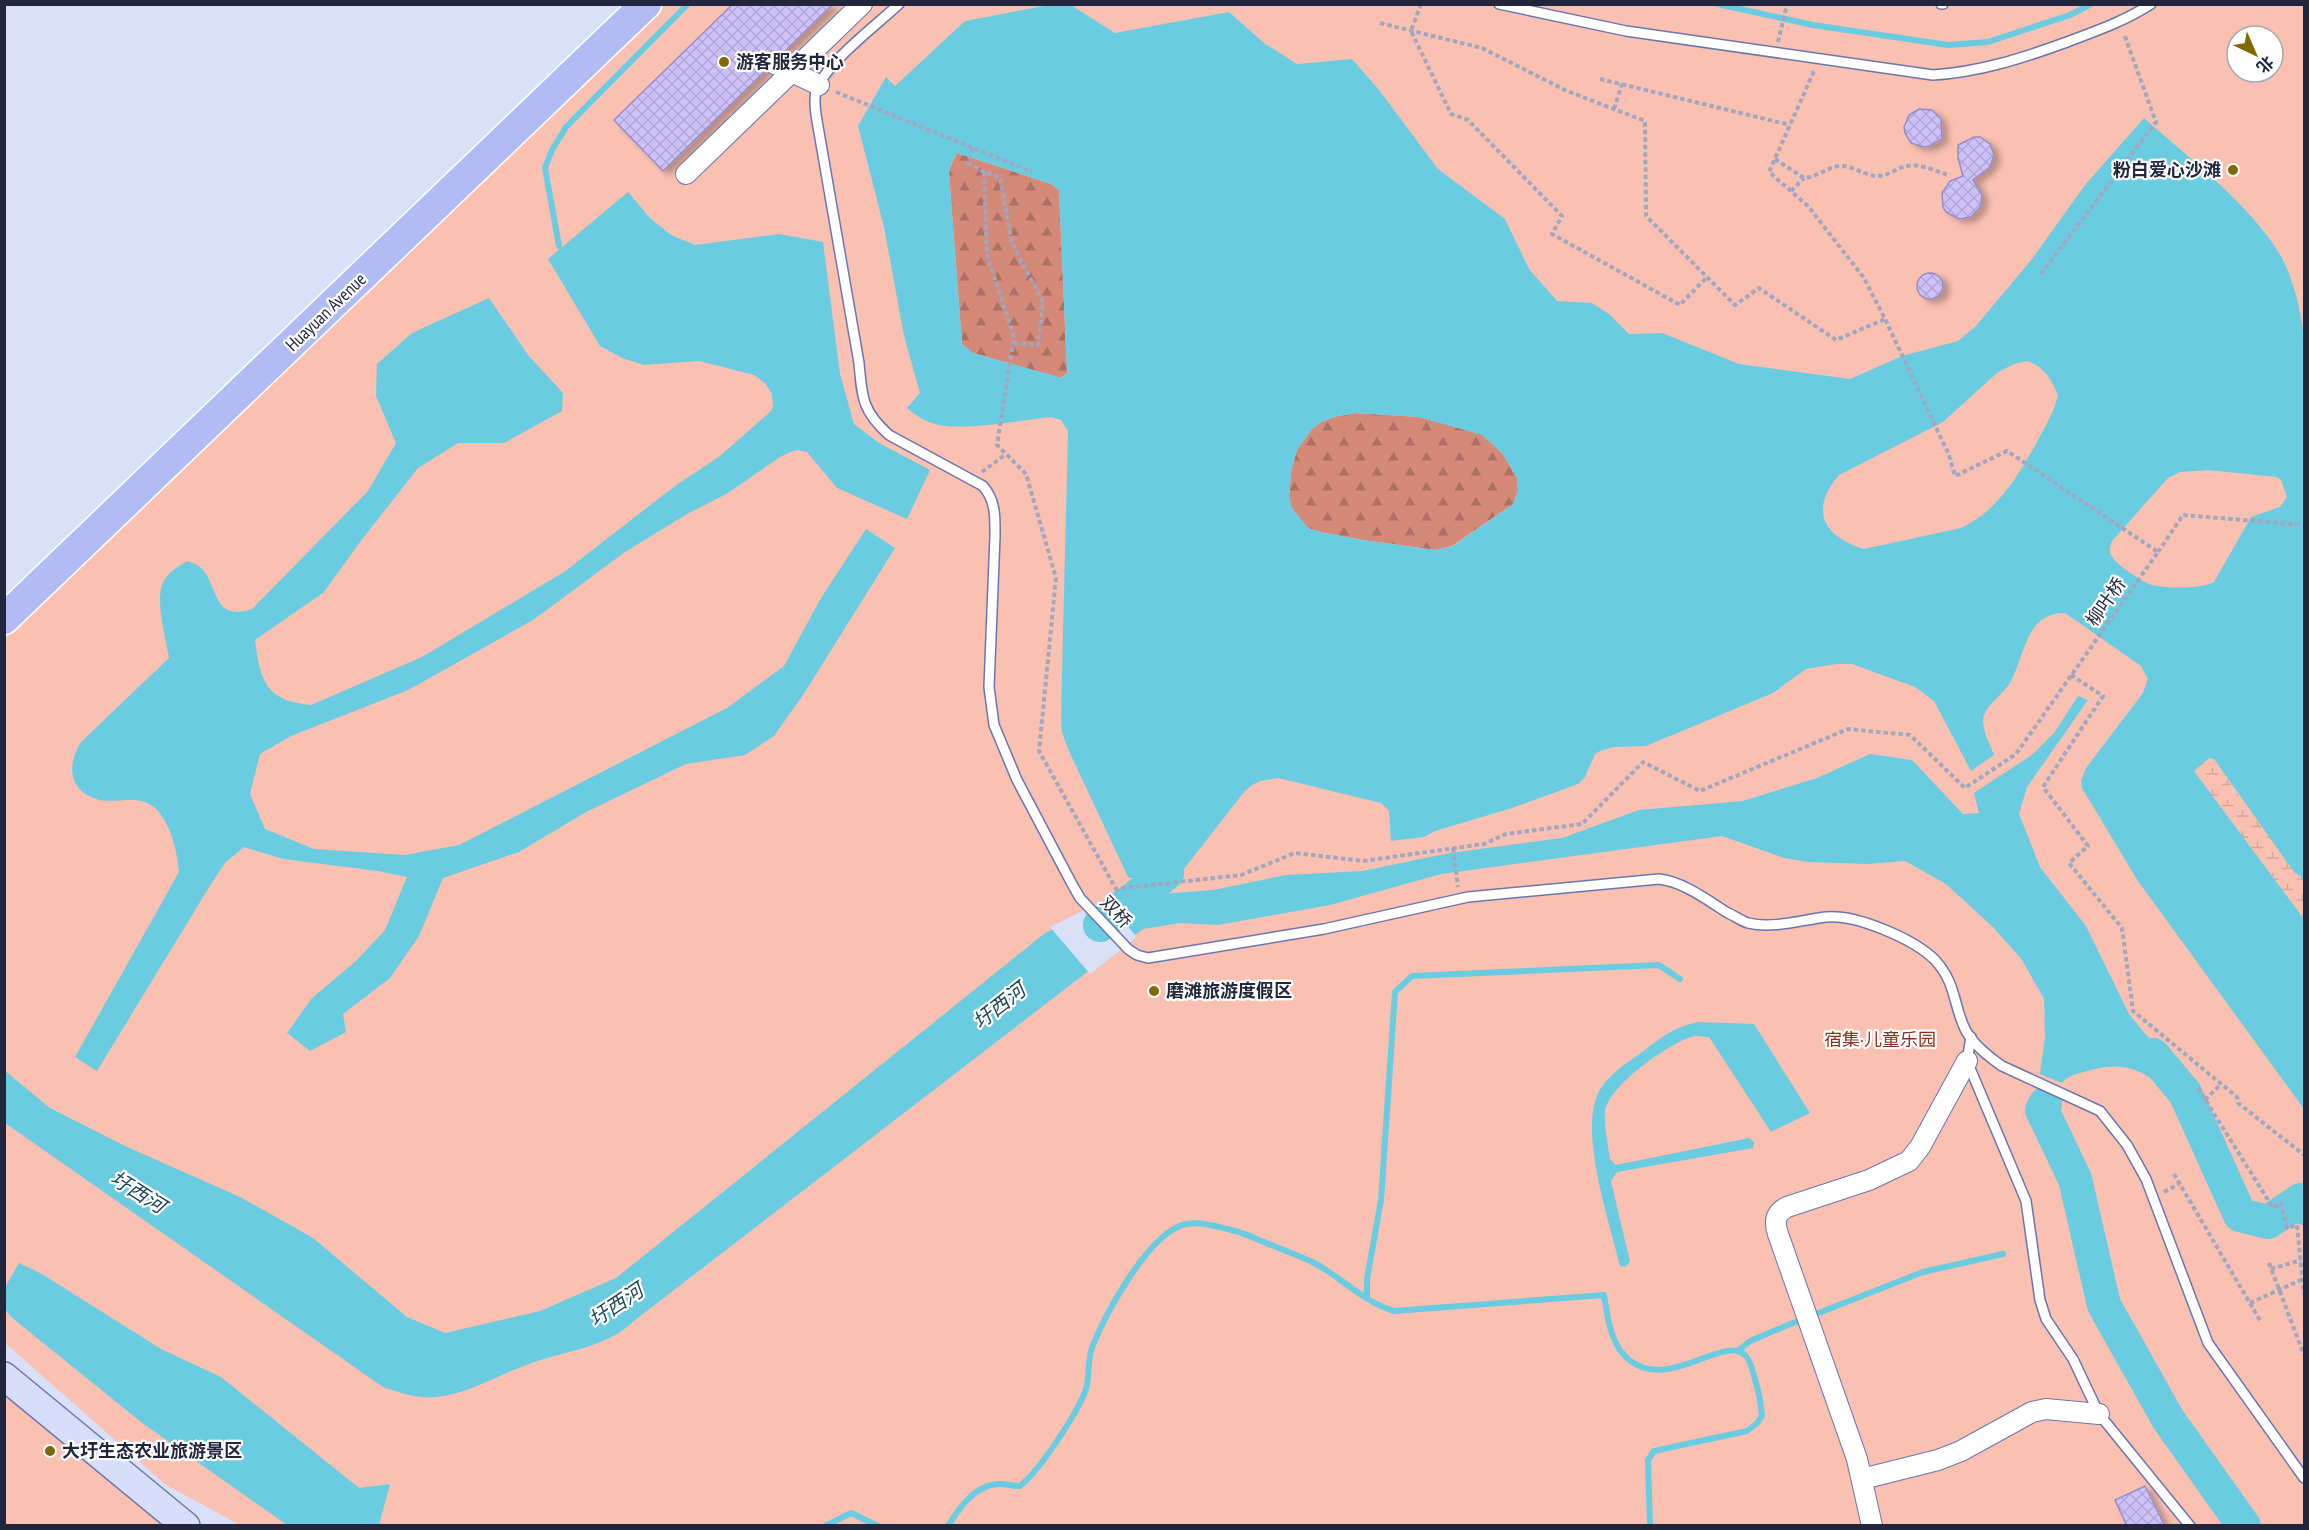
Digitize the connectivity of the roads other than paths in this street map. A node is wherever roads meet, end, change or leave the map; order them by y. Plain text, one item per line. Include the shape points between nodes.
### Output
1 (627, 4) edge
2 (646, 4) edge
3 (862, 4) edge
4 (899, 4) edge
5 (1499, 4) edge
6 (2151, 4) edge
7 (773, 63) dead end
8 (792, 72) junction
9 (819, 85) junction
10 (686, 174) dead end
11 (4, 606) edge
12 (4, 619) edge
13 (1971, 1037) junction
14 (1967, 1061) junction
15 (4, 1376) edge
16 (2099, 1414) junction
17 (2304, 1478) edge
18 (1862, 1479) junction
19 (186, 1526) edge
20 (1872, 1526) edge
21 (2190, 1526) edge

1 - 11 main road, Huayuan Avenue
2 - 12 main road, Huayuan Avenue
3 - 8 street
4 - 9 lane via 832,66
5 - 6 lane via 1626,31 1945,75 2022,58 2120,21
7 - 8 street
8 - 9 street
8 - 10 street
9 - 13 lane, 双桥 via 816,115 867,411 889,435 972,480 992,499 996,513 989,687 994,724 1017,780 1080,898 1128,949 1148,958 1324,929 1460,899 1659,879 1677,883 1746,923 1850,919 1916,945 1934,959 1948,979
13 - 14 lane
13 - 17 lane via 2002,1066 2106,1116 2146,1179 2208,1343
14 - 16 lane via 2026,1201 2042,1309 2073,1359
14 - 18 street via 1909,1161 1869,1180 1787,1207 1777,1216 1778,1234
15 - 19 street
16 - 18 street via 2046,1409 2032,1412 1961,1451
16 - 21 lane
18 - 20 street

